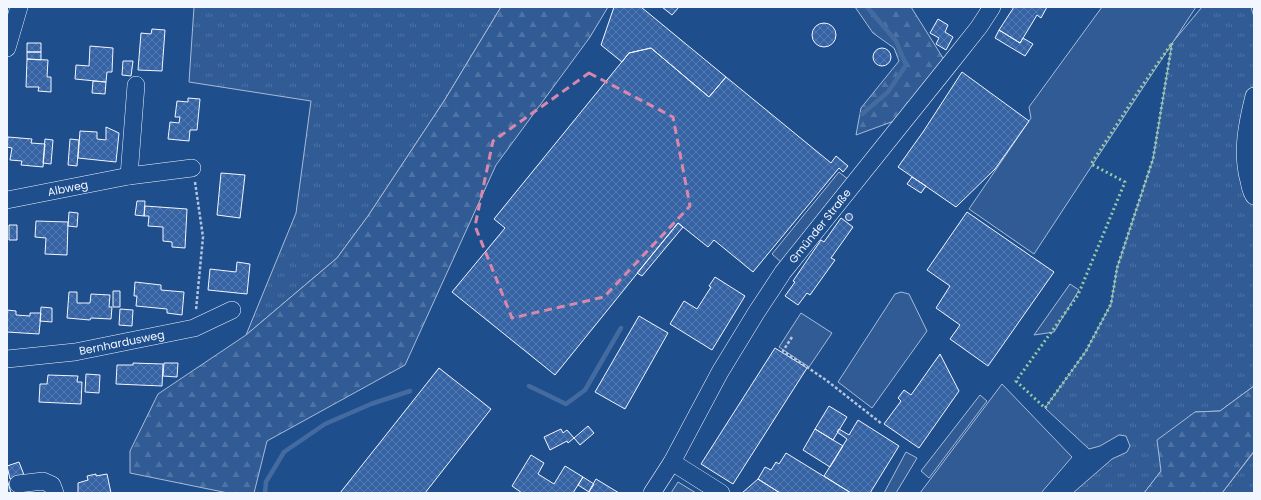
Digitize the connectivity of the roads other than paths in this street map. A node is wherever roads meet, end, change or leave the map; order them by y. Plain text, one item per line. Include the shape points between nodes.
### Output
1 (19, 7) edge
2 (992, 7) edge
3 (7, 48) edge
4 (136, 85) dead end
5 (1254, 96) edge
6 (192, 168) road end
7 (129, 176) junction
8 (1254, 196) edge
9 (7, 200) edge
10 (232, 310) dead end
11 (7, 359) edge
12 (672, 462) junction
13 (18, 484) dead end
14 (55, 493) edge
15 (652, 493) edge
16 (722, 493) edge

1 - 3 street
2 - 12 street, Gmünder Straße via 953,61 783,272 720,372
4 - 7 street
5 - 8 street via 1244,147 1246,173
6 - 7 street, Albweg
7 - 9 street, Albweg
10 - 11 street, Bernhardusweg via 194,328 75,352
12 - 15 street, Gmünder Straße
12 - 16 street
13 - 14 street via 43,481 52,485

